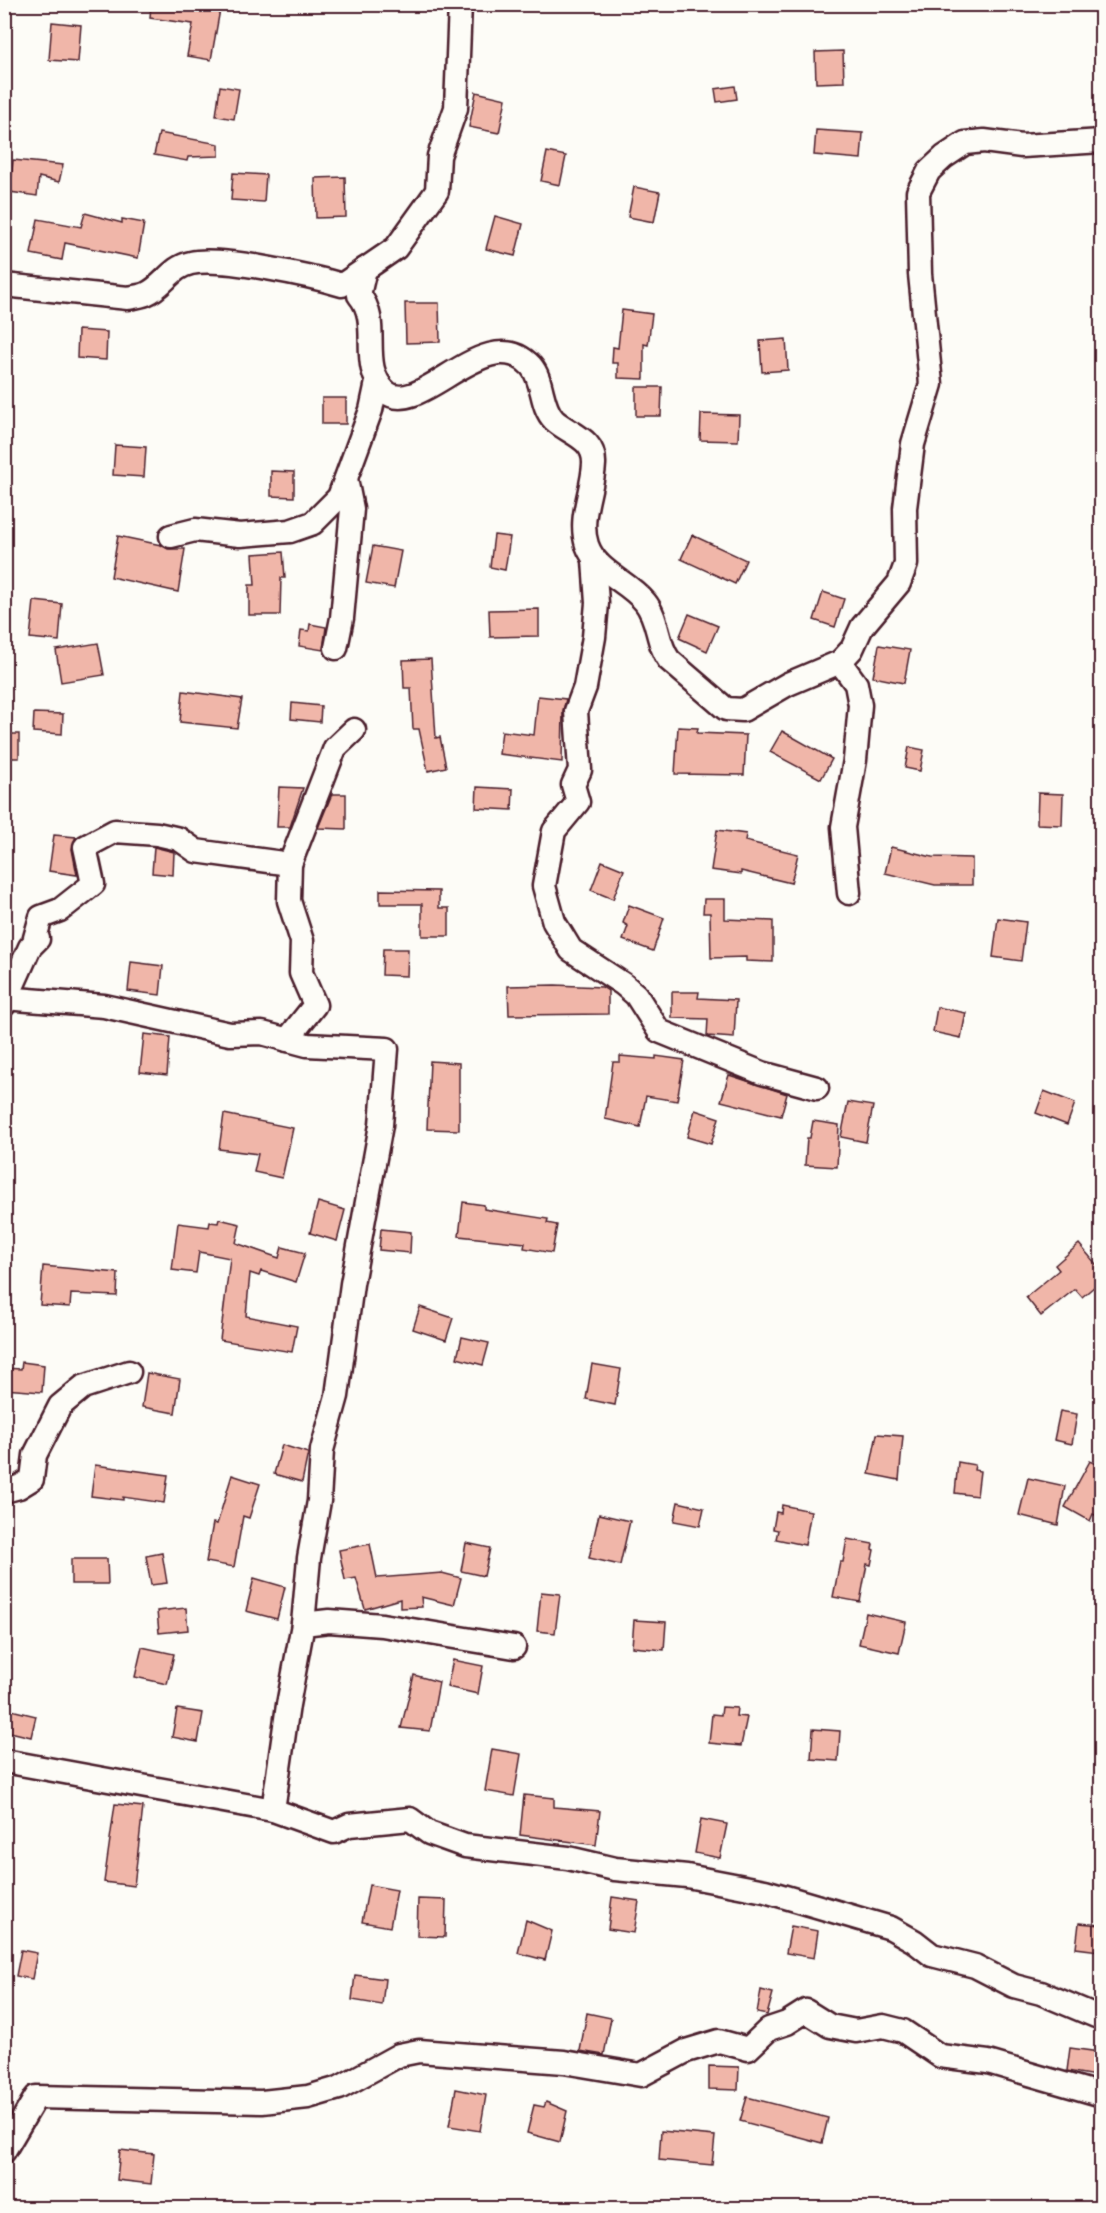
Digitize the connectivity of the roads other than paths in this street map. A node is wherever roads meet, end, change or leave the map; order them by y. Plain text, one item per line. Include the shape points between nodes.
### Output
1 (460, 4) edge
2 (1101, 141) edge
3 (365, 269) junction
4 (4, 285) edge
5 (377, 382) junction
6 (346, 479) junction
7 (171, 536) dead end
8 (594, 560) junction
9 (619, 582) junction
10 (597, 603) junction
11 (336, 648) dead end
12 (840, 662) junction
13 (354, 730) dead end
14 (290, 864) junction
15 (849, 893) dead end
16 (6, 1000) edge
17 (287, 1040) junction
18 (817, 1088) dead end
19 (129, 1372) dead end
20 (4, 1491) edge
21 (303, 1624) junction
22 (514, 1647) dead end
23 (4, 1761) edge
24 (273, 1810) junction
25 (1101, 2015) edge
26 (1101, 2096) edge
27 (4, 2151) edge

1 - 3 street via 456,108 439,156 436,191 404,241
2 - 12 street via 1022,146 965,143 929,171 918,192 920,274 931,384 914,444 905,508 906,564 899,584 862,627
3 - 4 street via 342,285 312,276 192,262 171,271 146,294 128,298
3 - 5 street via 358,295 369,312 370,360
5 - 6 street
5 - 8 street via 389,394 404,397 416,394 471,360 494,354 512,355 530,364 540,380 553,419 591,449 594,463 584,524 586,543
6 - 7 street via 339,497 313,523 290,531 240,535 195,530
6 - 11 street via 352,509
8 - 9 street
8 - 10 street
9 - 10 street
9 - 12 street via 644,601 653,615 662,650 669,660 726,709 751,707 788,684
10 - 18 street via 585,687 576,711 580,770 573,785 578,802 554,831 544,886 554,922 571,950 636,996 659,1031 762,1073
12 - 15 street via 856,684 860,705 843,826
13 - 14 street via 335,748
14 - 16 street via 196,851 179,839 116,831 85,847 93,884 60,910 41,917 35,938 38,939 30,947
14 - 17 street via 289,901 302,941 301,973 315,1005
16 - 17 street via 104,1006 230,1034 262,1033
17 - 21 street via 325,1047 387,1048 381,1125 352,1284 337,1396 322,1450
19 - 20 street via 83,1387 60,1406 35,1455 32,1479
21 - 22 street via 329,1621 382,1625
21 - 24 street
23 - 24 street
24 - 25 street via 334,1832 349,1825 410,1819 429,1833 465,1846 568,1858 615,1869 687,1875 765,1891 891,1928 932,1955 975,1966 1014,1986
26 - 27 street via 988,2062 940,2056 903,2031 883,2026 856,2031 830,2026 806,2011 769,2029 748,2049 719,2041 686,2052 641,2075 564,2062 419,2051 399,2055 339,2088 308,2097 262,2102 36,2097

